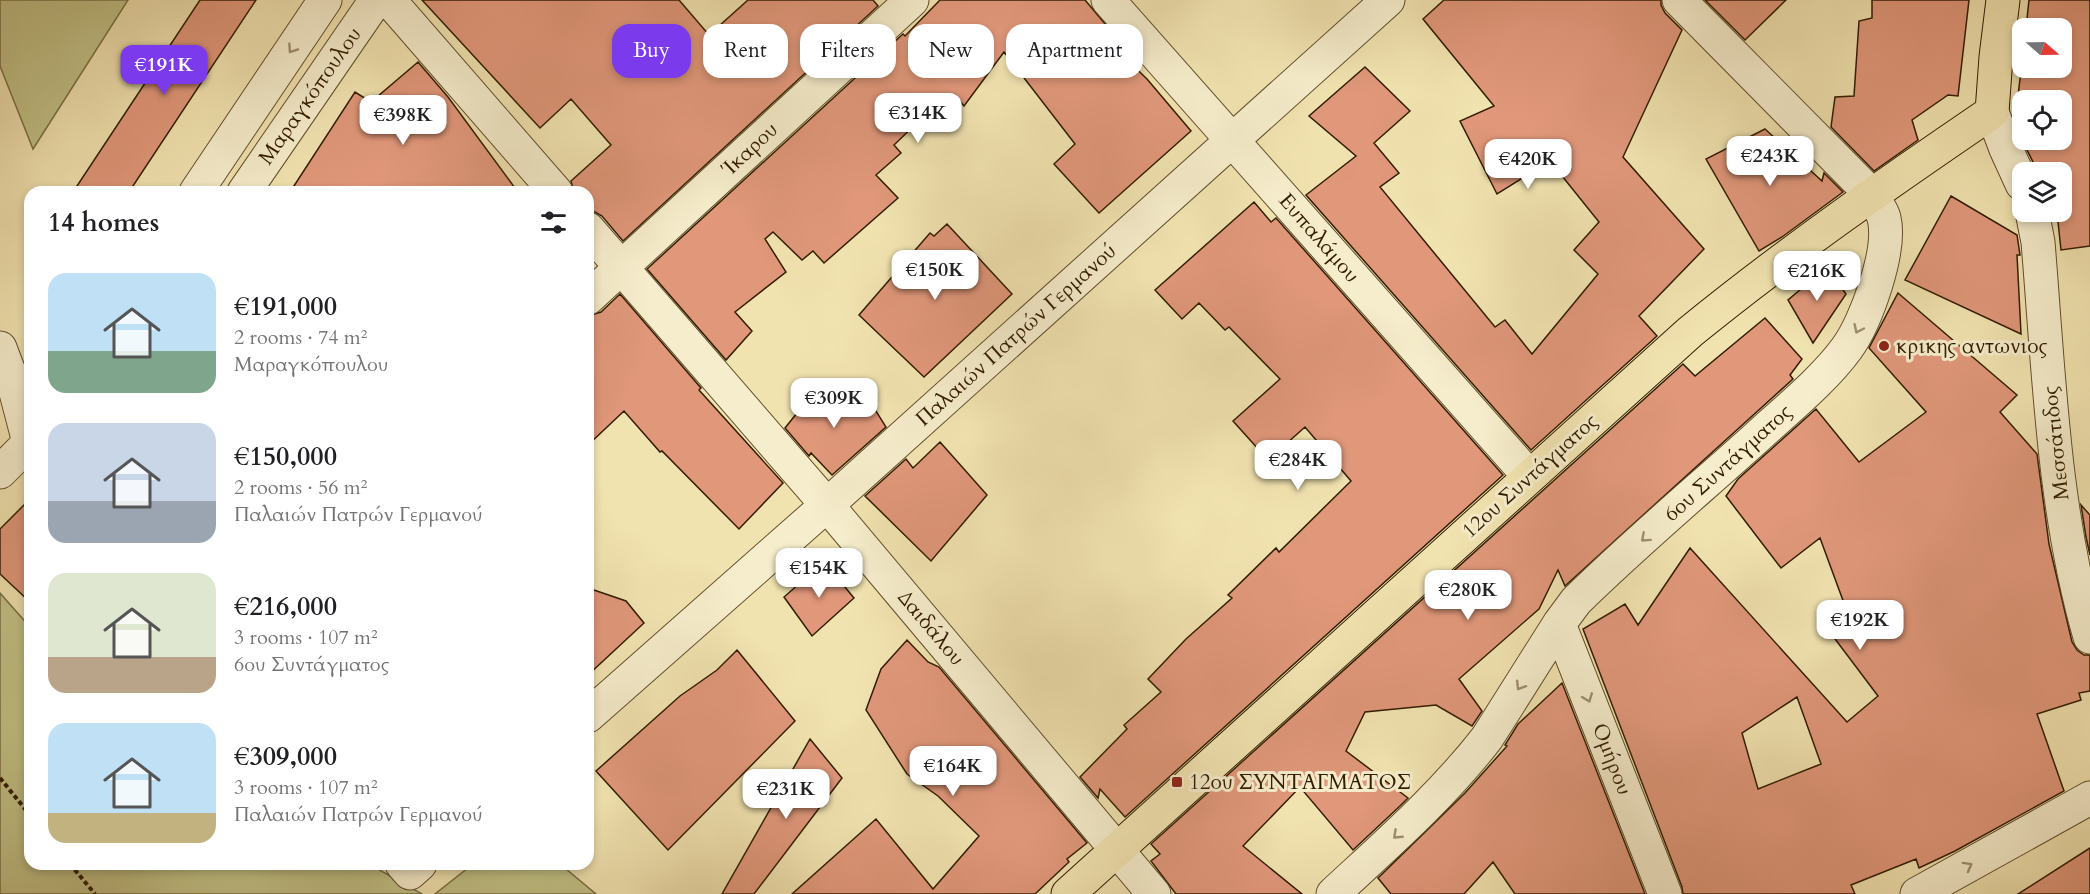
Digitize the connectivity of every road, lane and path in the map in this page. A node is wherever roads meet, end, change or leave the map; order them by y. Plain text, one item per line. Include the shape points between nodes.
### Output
1 (325, 0) edge
2 (376, 0) edge
3 (389, 0) edge
4 (912, 0) edge
5 (1108, 0) edge
6 (1388, 0) edge
7 (1679, 0) edge
8 (2003, 0) edge
9 (1992, 112) junction
10 (1233, 140) junction
11 (2012, 162) edge
12 (200, 186) edge
13 (248, 186) edge
14 (551, 186) edge
15 (1871, 194) junction
16 (2034, 222) edge
17 (594, 236) edge
18 (621, 267) junction
19 (594, 292) edge
20 (0, 348) edge
21 (14, 385) edge
22 (24, 424) edge
23 (24, 449) edge
24 (0, 472) edge
25 (1529, 476) junction
26 (827, 505) junction
27 (1559, 624) junction
28 (2090, 637) edge
29 (594, 711) edge
30 (0, 778) edge
31 (2090, 798) edge
32 (24, 808) edge
33 (1118, 850) junction
34 (75, 870) edge
35 (95, 894) edge
36 (1068, 894) edge
37 (1154, 894) edge
38 (1333, 894) edge
39 (1665, 894) edge
40 (1917, 894) edge

1 -> 12 street, Μαραγκόπουλου
2 - 13 street, Μαραγκόπουλου
3 - 14 street
4 - 18 street, Ίκαρου
5 - 10 street, Ευπαλάμου
6 - 10 street, Παλαιών Πατρών Γερμανού
7 - 15 street, 6ου Συντάγματος
8 - 9 main road
9 - 11 street
9 - 15 main road
10 - 25 street, Ευπαλάμου
10 - 26 street, Παλαιών Πατρών Γερμανού
15 - 25 main road, 12ου Συντάγματος via 1690,332
15 -> 27 street, 6ου Συντάγματος via 1885,220 1881,264 1867,308 1848,347 1796,402 1601,577
16 - 28 street, Μεσσάτιδος via 2056,460 2068,546
17 - 18 street, Δαιδάλου
18 - 19 street, Ίκαρου
18 - 26 street, Δαιδάλου
20 - 21 street
21 - 22 street
23 - 24 street
25 - 33 main road, 12ου Συντάγματος
26 - 29 street, Παλαιών Πατρών Γερμανού
26 - 33 street, Δαιδάλου
27 -> 38 street, 6ου Συντάγματος via 1476,753 1431,804
27 -> 39 street, Ομήρου
30 - 32 path
40 -> 31 street
33 - 36 main road, 12ου Συντάγματος
33 - 37 street, Δαιδάλου
34 - 35 path

